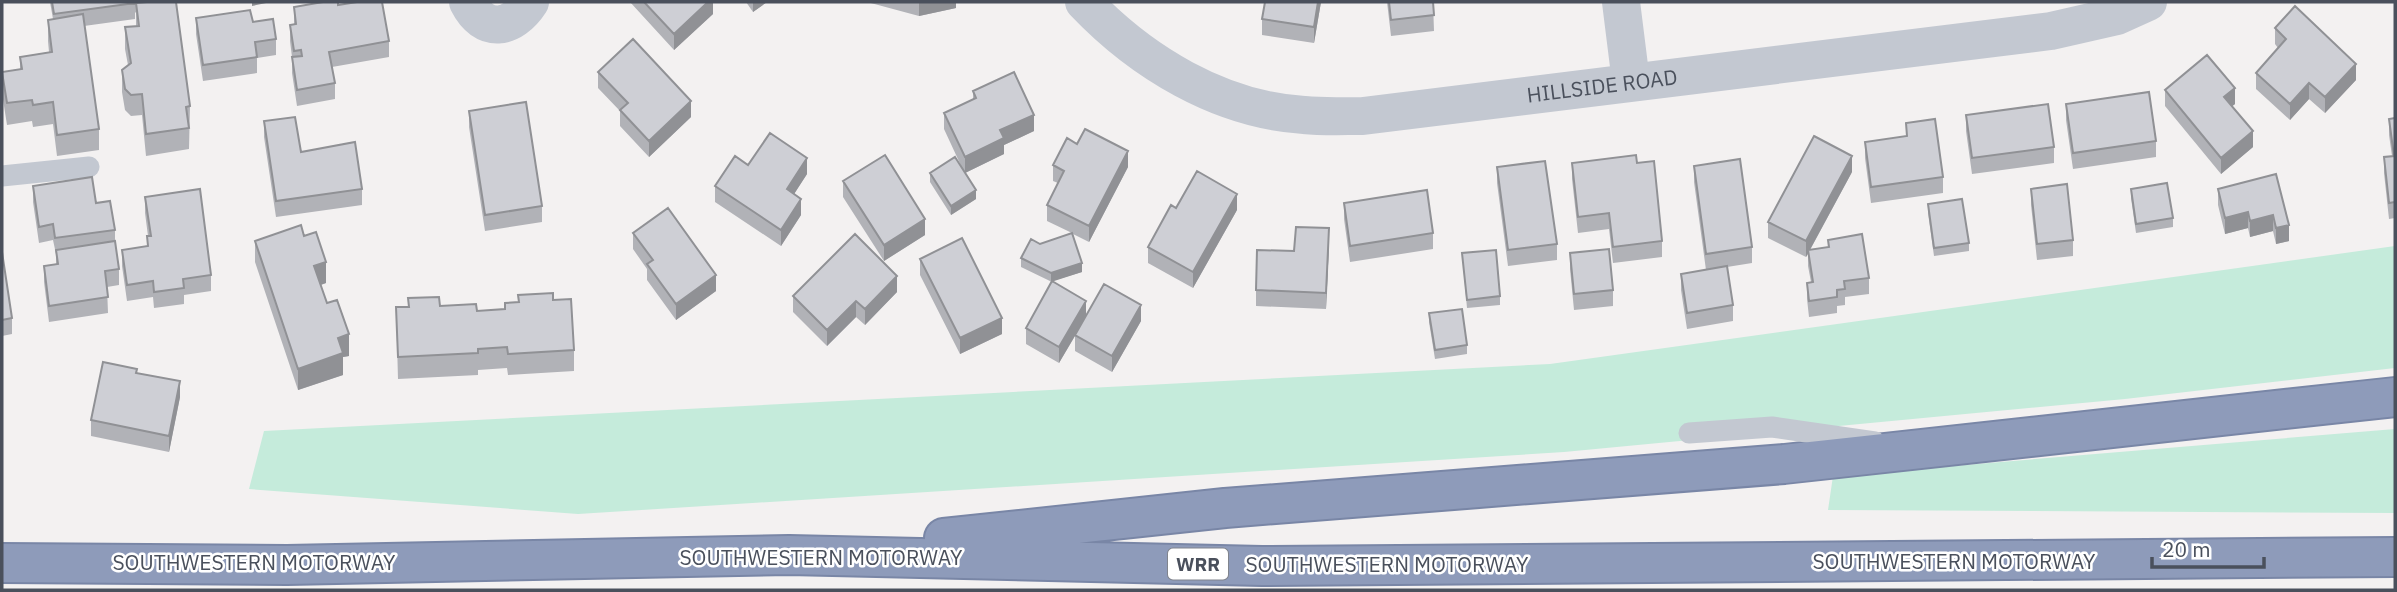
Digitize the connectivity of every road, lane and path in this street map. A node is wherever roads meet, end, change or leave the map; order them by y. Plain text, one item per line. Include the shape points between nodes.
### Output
1 (468, 2) edge
2 (530, 2) edge
3 (1084, 2) edge
4 (1621, 2) edge
5 (2148, 2) edge
6 (1631, 82) junction
7 (89, 167) dead end
8 (2, 176) edge
9 (2395, 397) edge
10 (1689, 433) dead end
11 (1925, 449) junction
12 (789, 555) junction
13 (2395, 557) edge
14 (2, 563) edge

1 - 2 street via 479,18 500,25
3 - 6 street, HILLSIDE ROAD via 1145,55 1179,77 1249,105 1301,116 1363,116
4 - 6 street
5 - 6 street, HILLSIDE ROAD via 2117,16 2051,31
7 - 8 lane
9 - 11 highway
10 - 11 lane via 1772,427
11 - 12 highway via 1225,509
12 - 13 highway, SOUTHWESTERN MOTORWAY / WRR via 1262,566
12 - 14 highway, SOUTHWESTERN MOTORWAY / WRR via 287,565

